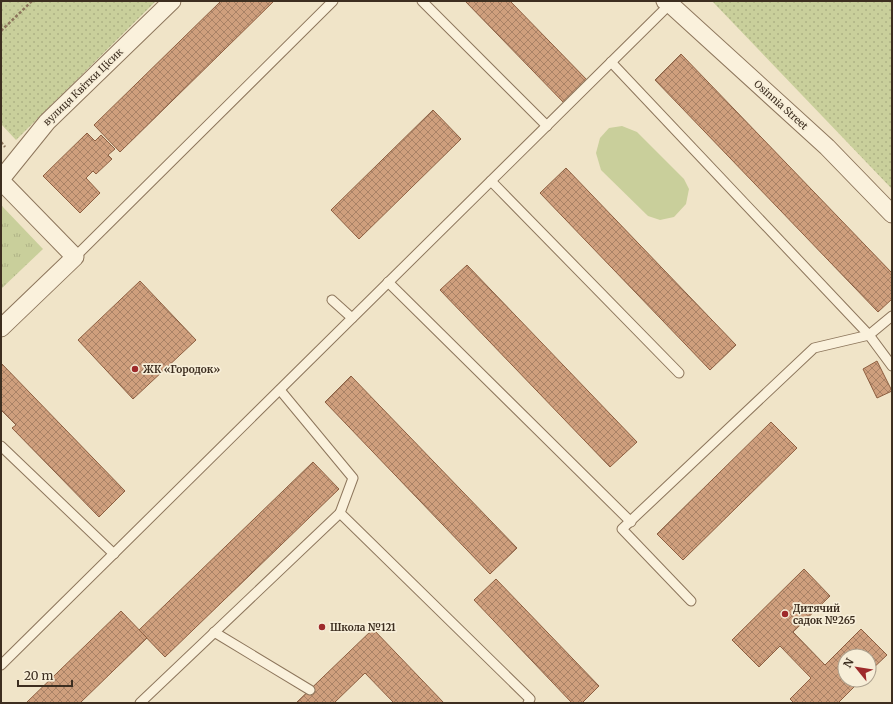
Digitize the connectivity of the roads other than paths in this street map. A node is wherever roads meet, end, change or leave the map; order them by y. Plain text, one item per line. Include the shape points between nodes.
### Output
1 (172, 1) edge
2 (333, 1) edge
3 (422, 1) edge
4 (668, 3) edge
5 (611, 62) junction
6 (546, 126) junction
7 (1, 180) edge
8 (491, 181) junction
9 (892, 214) edge
10 (75, 257) junction
11 (388, 282) junction
12 (332, 300) dead end
13 (892, 316) edge
14 (352, 318) junction
15 (1, 328) edge
16 (869, 335) junction
17 (892, 366) edge
18 (679, 373) dead end
19 (280, 390) junction
20 (1, 446) edge
21 (340, 513) junction
22 (630, 522) junction
23 (114, 554) junction
24 (691, 601) dead end
25 (214, 632) junction
26 (1, 665) edge
27 (310, 690) dead end
28 (140, 703) edge
29 (528, 703) edge

1 - 7 street, вулиця Квітки Цісик via 47,122
2 - 10 lane
3 - 6 lane
4 - 5 lane
4 - 9 street, Osinnia Street via 827,147
5 - 6 lane
5 - 16 lane
6 - 8 lane
7 - 10 street, вулиця Квітки Цісик
8 - 11 lane
8 - 18 lane
10 - 15 street
11 - 14 lane
11 - 22 lane
12 - 14 lane
13 - 16 lane
14 - 19 lane
16 - 17 lane
16 - 22 lane via 814,348
19 - 21 lane via 352,478
19 - 23 lane
20 - 23 lane
21 - 25 lane
21 - 29 lane via 530,699
22 - 24 lane via 622,529
23 - 26 lane
25 - 27 lane
25 - 28 lane

